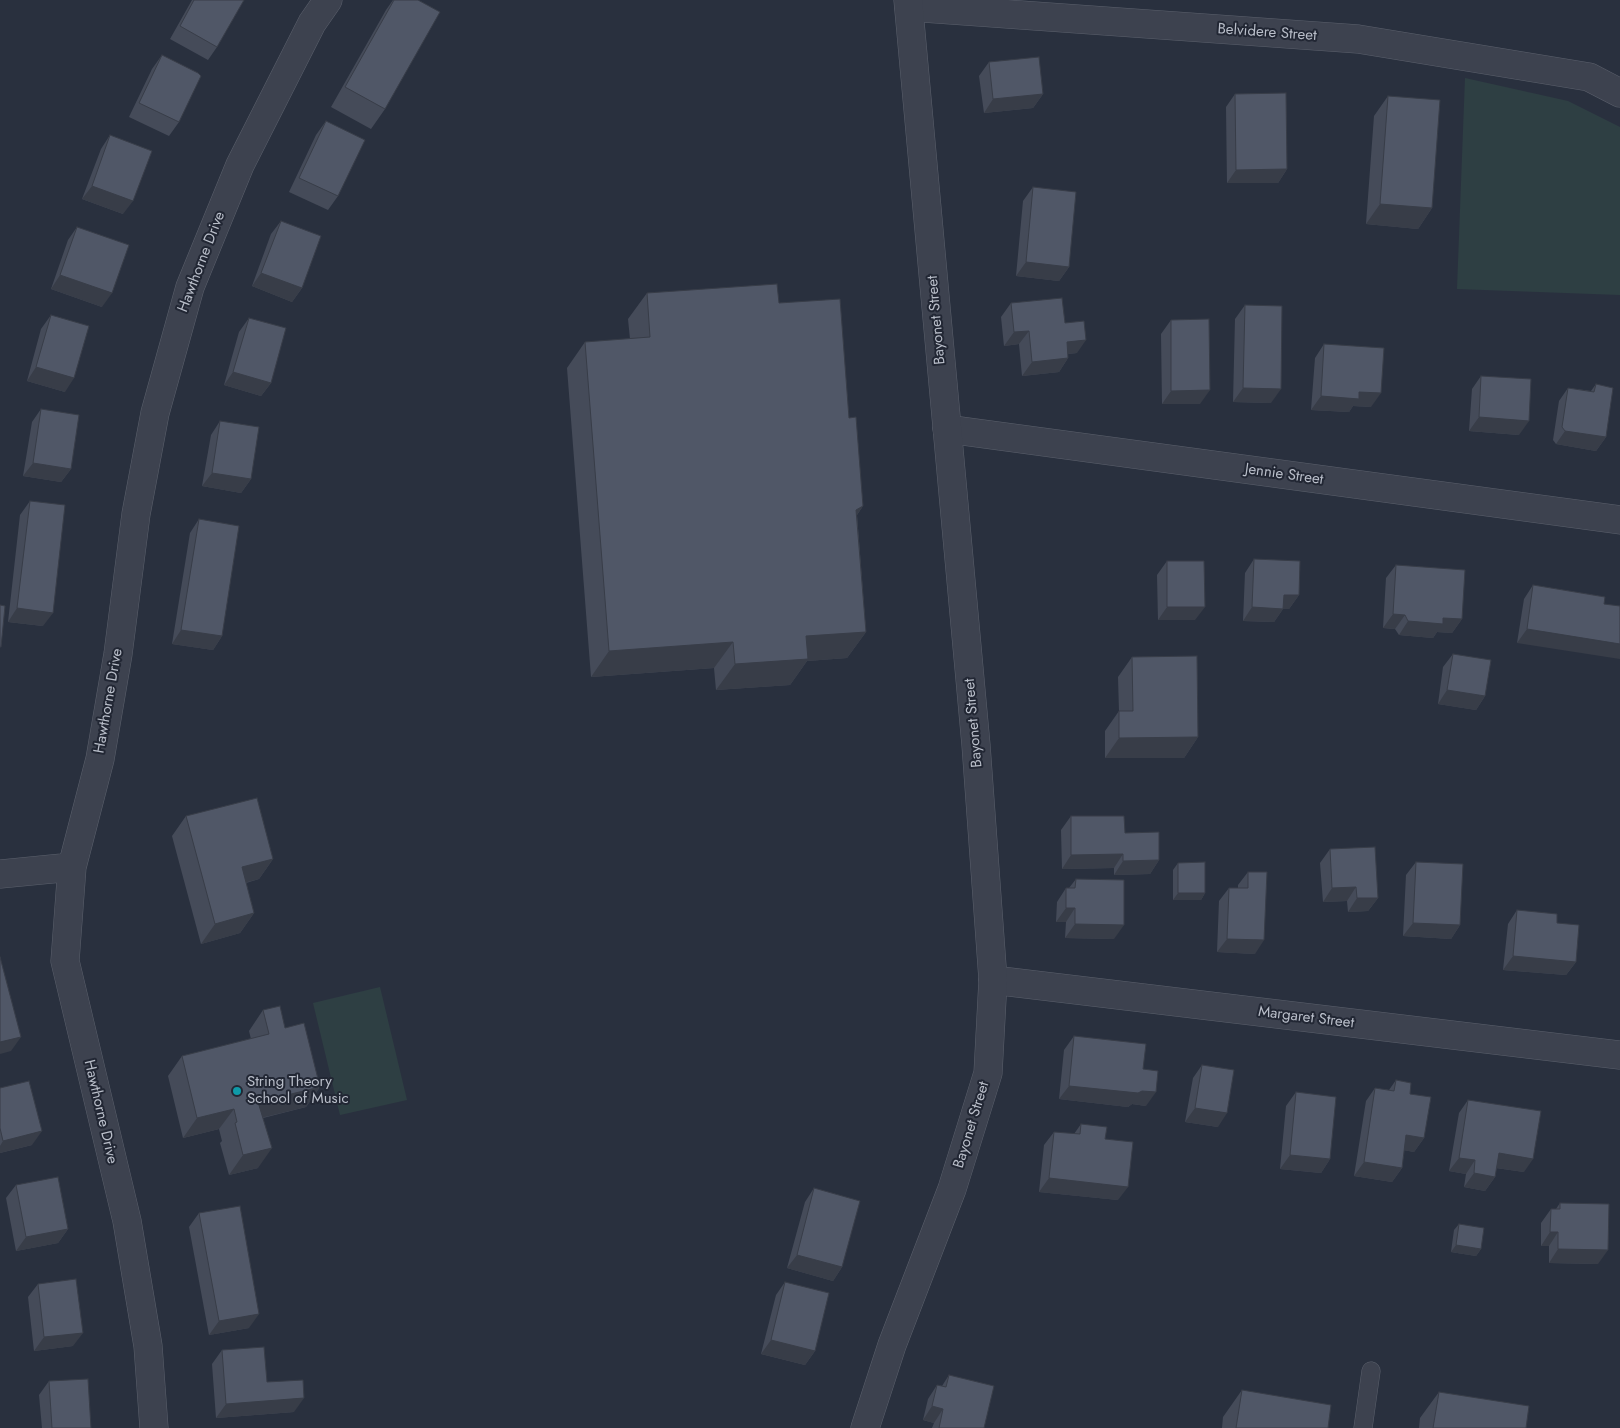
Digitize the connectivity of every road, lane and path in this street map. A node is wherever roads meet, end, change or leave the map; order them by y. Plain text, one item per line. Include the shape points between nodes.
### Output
1 (328, 0) edge
2 (908, 3) edge
3 (1620, 93) edge
4 (947, 429) junction
5 (1620, 520) edge
6 (72, 867) junction
7 (0, 874) edge
8 (993, 980) junction
9 (1620, 1055) edge
10 (1371, 1371) dead end
11 (154, 1428) edge
12 (865, 1428) edge
13 (1363, 1428) edge

1 - 6 street, Hawthorne Drive via 312,23 240,165 190,287 155,414 136,514 118,654 100,759
2 - 3 street, Belvidere Street via 1358,39 1589,77
2 - 4 street, Bayonet Street
4 - 5 street, Jennie Street
4 - 8 street, Bayonet Street via 976,745
6 - 7 street
6 - 11 street, Hawthorne Drive via 65,962 127,1221 148,1346
8 - 9 street, Margaret Street
8 - 12 street, Bayonet Street via 988,1073 952,1189 892,1345
10 - 13 lane

